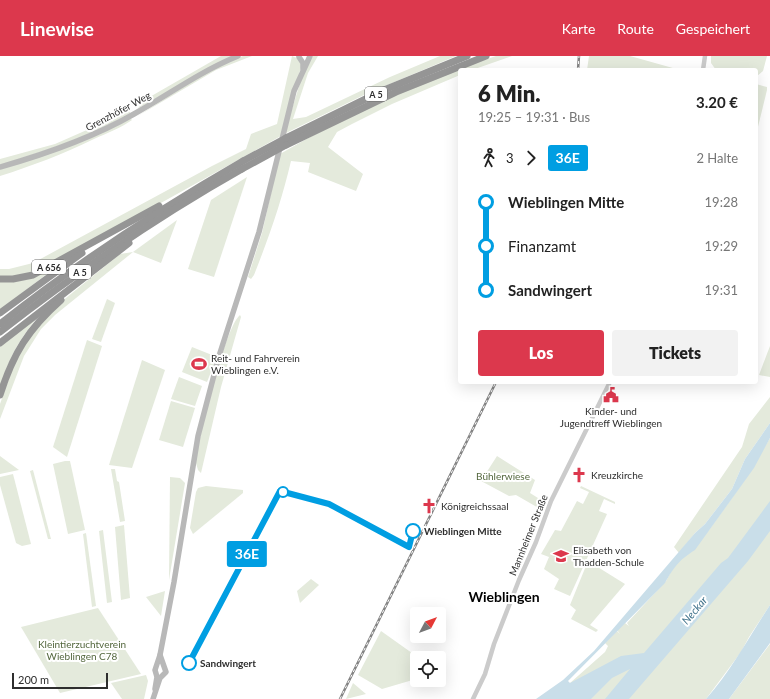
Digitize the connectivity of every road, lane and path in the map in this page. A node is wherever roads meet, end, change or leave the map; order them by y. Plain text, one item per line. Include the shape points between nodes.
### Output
1 (238, 56) edge
2 (298, 56) edge
3 (467, 56) edge
4 (486, 56) edge
5 (705, 56) edge
6 (308, 57) edge
7 (703, 68) edge
8 (302, 70) junction
9 (286, 142) junction
10 (243, 165) junction
11 (0, 167) edge
12 (189, 193) junction
13 (164, 216) junction
14 (113, 231) junction
15 (91, 273) junction
16 (0, 279) edge
17 (0, 313) edge
18 (0, 324) edge
19 (0, 332) edge
20 (0, 342) edge
21 (609, 384) edge
22 (0, 395) edge
23 (160, 666) junction
24 (159, 675) junction
25 (153, 699) edge
26 (473, 699) edge

1 - 11 main road, Grenzhöfer Weg via 128,117 84,138
2 - 6 main road
2 - 8 main road via 303,63
3 - 9 highway, A 5 via 384,90
4 - 9 highway, A 5 via 390,95
5 - 7 street
6 - 8 main road
8 - 23 main road via 288,112 259,232 219,356 198,436
9 - 10 highway, A 5, bridge
10 - 12 highway, A 5
10 - 13 highway, A 5
12 - 14 highway
12 - 18 highway, A 5 via 100,250
13 - 15 highway, A 5
13 - 19 highway, A 5 via 61,285
14 - 16 highway, A 656 via 33,274 22,278
14 - 17 highway
15 - 20 highway, A 5
15 - 22 highway, A 5 via 47,312 25,337 11,364
21 - 26 street, Mannheimer Straße via 551,501 494,644 485,674
23 - 24 main road via 155,670
23 - 24 main road via 166,671
24 - 25 main road

